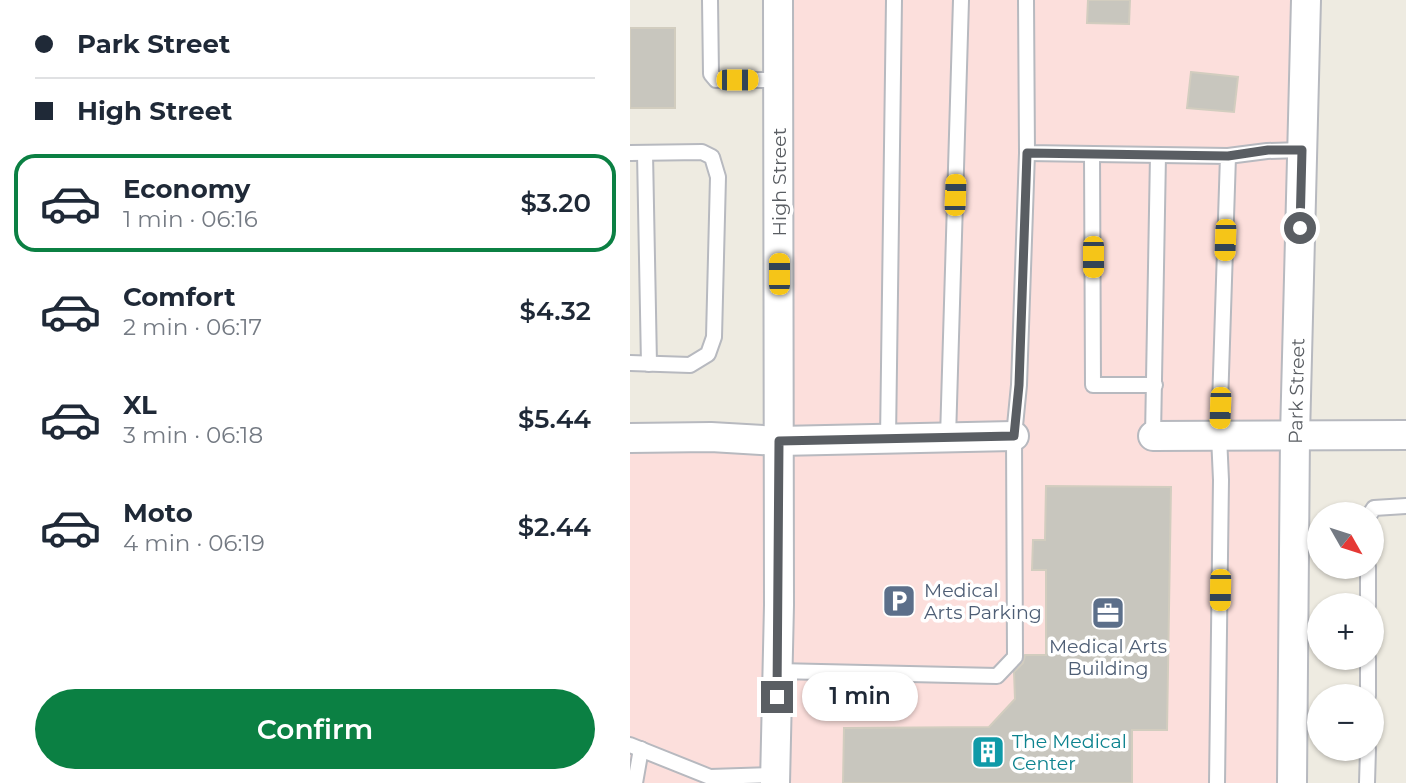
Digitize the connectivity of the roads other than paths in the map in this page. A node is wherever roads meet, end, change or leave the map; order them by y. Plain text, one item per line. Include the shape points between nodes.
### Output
1 (710, 0) edge
2 (778, 0) edge
3 (894, 0) edge
4 (961, 0) edge
5 (1026, 0) edge
6 (1306, 0) edge
7 (779, 80) junction
8 (1302, 150) junction
9 (630, 153) edge
10 (645, 153) junction
11 (1027, 153) junction
12 (1092, 154) junction
13 (1158, 155) junction
14 (1228, 156) junction
15 (630, 363) edge
16 (649, 364) junction
17 (1155, 385) junction
18 (1406, 435) edge
19 (1014, 436) junction
20 (1153, 436) joint
21 (1219, 436) junction
22 (1295, 436) junction
23 (630, 438) edge
24 (948, 438) junction
25 (888, 439) junction
26 (779, 441) junction
27 (1406, 506) edge
28 (1384, 507) edge
29 (778, 671) junction
30 (635, 747) edge
31 (1368, 761) edge
32 (775, 779) edge
33 (710, 780) edge
34 (635, 783) edge
35 (1217, 783) edge
36 (1293, 783) edge
37 (1367, 783) edge

1 - 7 lane via 711,75 716,80
2 - 7 street, High Street
3 - 25 lane
4 - 24 lane
5 - 11 lane
6 - 8 street, Park Street
7 - 26 street, High Street
8 - 14 lane
8 - 22 street, Park Street
9 - 10 lane
10 - 16 lane
10 - 16 lane via 702,152 712,157 718,177 714,337 709,354 690,365
11 - 12 lane
11 - 19 lane
12 - 13 lane
12 - 17 lane via 1093,385
13 - 14 lane
13 - 17 lane
14 - 21 lane
15 - 16 lane
17 - 20 lane
18 - 22 street
19 - 24 street
19 - 29 lane via 1016,657 997,676
20 - 21 street
21 - 22 street
21 - 35 lane
22 - 36 street, Park Street
23 - 26 street
24 - 25 street
25 - 26 street
26 - 29 street, High Street
27 - 28 lane
29 - 32 street, High Street
30 - 33 lane
30 - 34 lane
31 - 37 lane
32 - 33 lane

